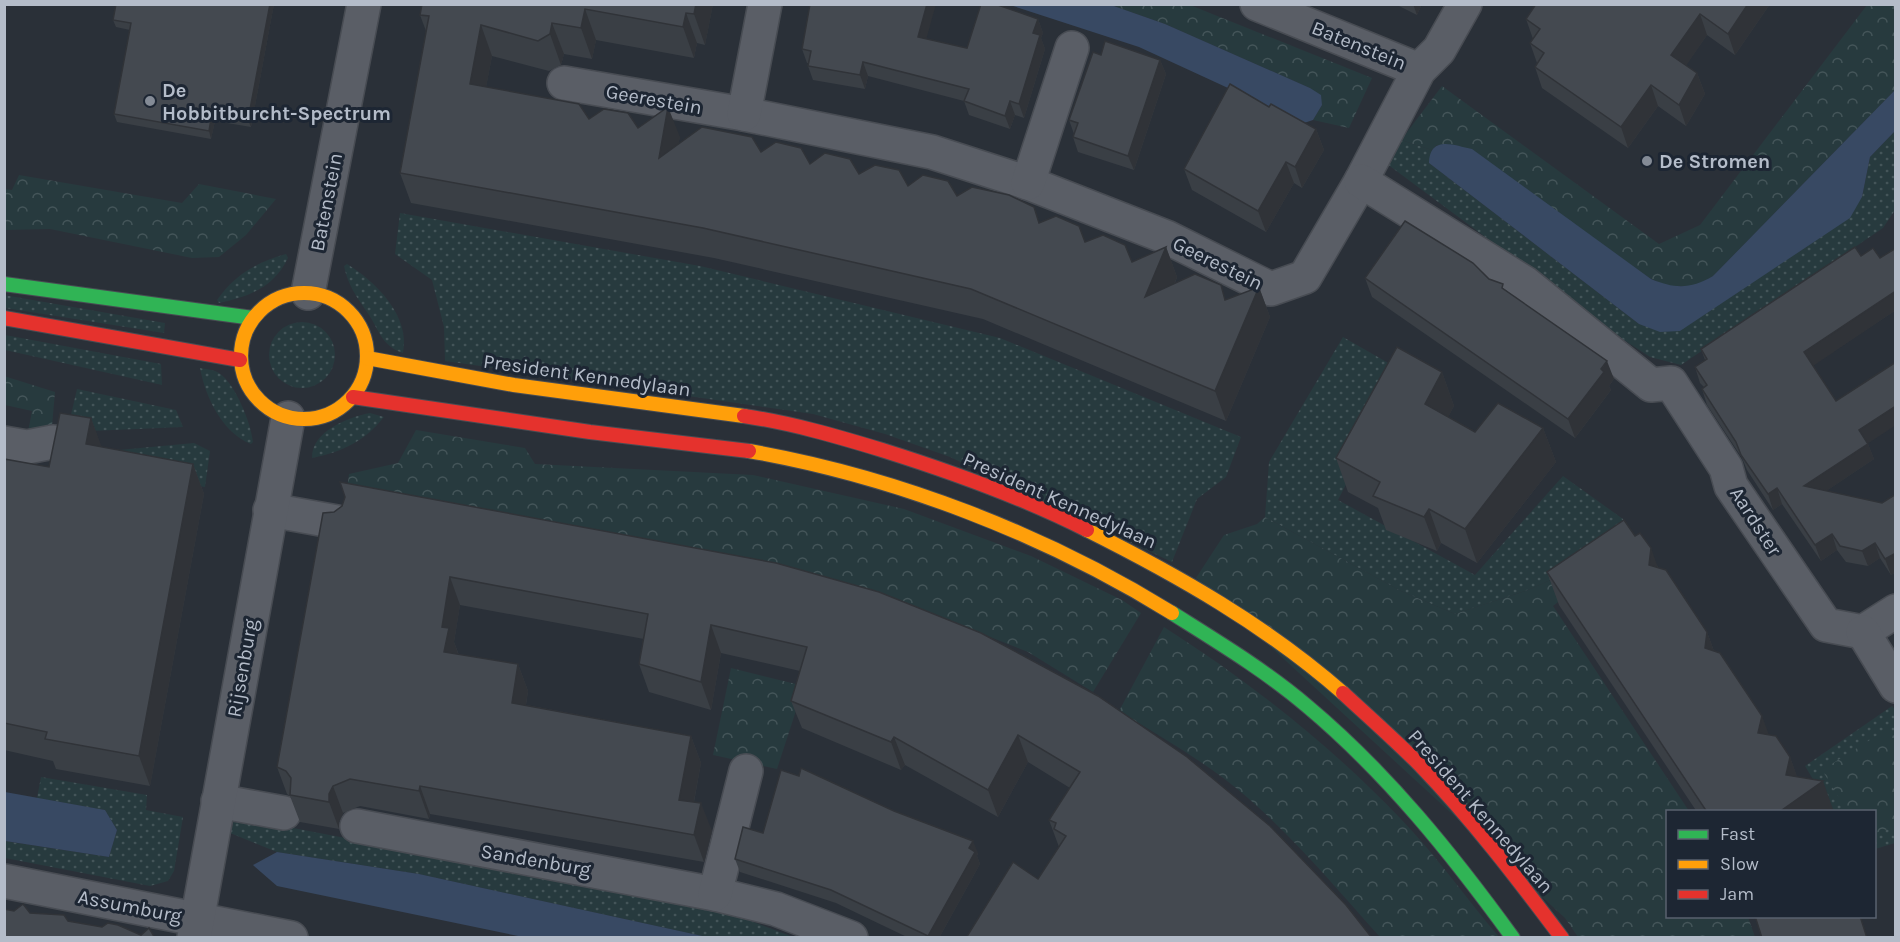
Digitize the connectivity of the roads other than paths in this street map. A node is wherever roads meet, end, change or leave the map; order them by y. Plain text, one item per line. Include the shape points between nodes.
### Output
1 (364, 4) edge
2 (765, 4) edge
3 (1257, 4) edge
4 (1465, 4) edge
5 (1072, 48) dead end
6 (1419, 70) junction
7 (564, 83) dead end
8 (744, 114) junction
9 (1361, 181) junction
10 (1028, 183) junction
11 (4, 284) edge
12 (308, 293) junction
13 (4, 318) edge
14 (253, 318) junction
15 (367, 358) junction
16 (240, 360) junction
17 (353, 397) junction
18 (288, 418) junction
19 (53, 442) edge
20 (4, 443) edge
21 (270, 510) junction
22 (337, 522) edge
23 (1896, 611) edge
24 (1863, 632) junction
25 (1896, 686) edge
26 (746, 771) dead end
27 (218, 801) junction
28 (284, 813) dead end
29 (357, 826) dead end
30 (4, 881) edge
31 (715, 894) junction
32 (196, 928) edge
33 (291, 938) edge
34 (850, 938) edge
35 (1513, 938) edge
36 (1562, 938) edge

1 - 12 street, Batenstein
2 - 8 street
3 - 6 street, Batenstein
4 - 6 street, Batenstein via 1440,50
5 - 10 street
6 - 9 street, Geerestein
7 - 8 street, Geerestein
8 - 10 street, Geerestein via 932,153
9 - 10 street, Geerestein via 1305,277 1271,289 1166,237
9 - 24 street, Aardster via 1525,283 1651,385 1671,383 1726,468 1731,486 1826,625
11 - 14 street via 201,314
12 - 14 street via 278,299
12 - 15 street via 331,299 351,314 363,334
13 - 16 street
14 - 16 street via 242,342
15 - 17 street
15 - 36 street, President Kennedylaan via 557,392 784,423 950,471 1103,537 1173,573 1277,643 1388,735 1450,799
16 - 18 street via 244,379 254,396 269,410
17 - 18 street via 323,416
17 - 35 street via 780,457 944,502 1080,561 1155,601 1262,671 1317,715 1376,770 1424,824
18 - 21 street, Rijsenburg
19 - 20 street via 27,447
21 - 22 street
21 - 27 street, Rijsenburg
23 - 24 street
24 - 25 street
26 - 31 street
27 - 28 street
27 - 32 street, Rijsenburg
29 - 31 street, Sandenburg
30 - 32 street, Assumburg
31 - 34 street, Sandenburg via 776,909
32 - 33 street, Assumburg

